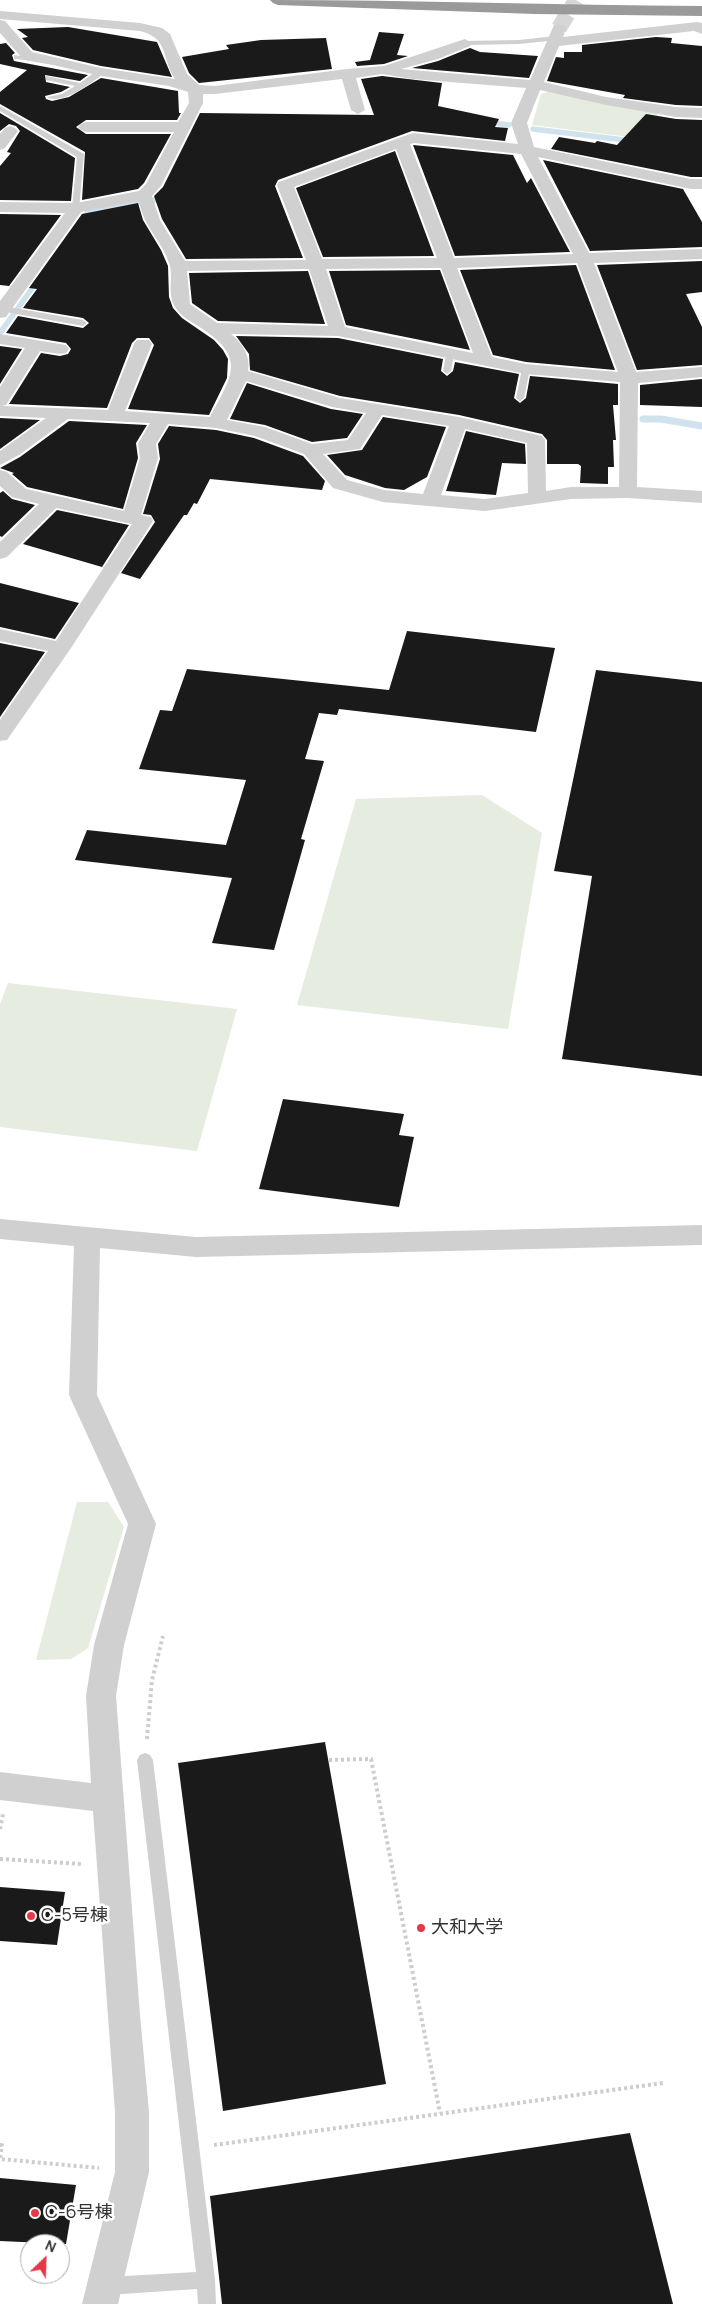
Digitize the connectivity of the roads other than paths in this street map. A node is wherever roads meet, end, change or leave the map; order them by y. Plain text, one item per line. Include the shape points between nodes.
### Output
1 (278, 0) edge
2 (696, 0) edge
3 (702, 0) edge
4 (702, 11) edge
5 (0, 15) edge
6 (0, 24) edge
7 (702, 30) edge
8 (556, 36) junction
9 (465, 43) joint
10 (17, 57) dead end
11 (62, 63) junction
12 (382, 70) junction
13 (101, 72) junction
14 (347, 73) junction
15 (49, 78) dead end
16 (81, 85) junction
17 (534, 85) junction
18 (195, 89) junction
19 (51, 97) dead end
20 (0, 108) edge
21 (358, 110) dead end
22 (702, 113) edge
23 (86, 127) dead end
24 (183, 127) junction
25 (10, 131) dead end
26 (401, 142) junction
27 (0, 145) edge
28 (526, 150) junction
29 (696, 184) edge
30 (146, 200) junction
31 (702, 201) edge
32 (0, 207) edge
33 (76, 208) junction
34 (702, 254) edge
35 (584, 259) junction
36 (447, 263) junction
37 (316, 265) junction
38 (178, 266) junction
39 (4, 311) edge
40 (83, 323) dead end
41 (215, 328) junction
42 (338, 331) junction
43 (3, 340) edge
44 (36, 344) junction
45 (143, 344) dead end
46 (60, 349) dead end
47 (484, 361) junction
48 (526, 369) junction
49 (702, 372) edge
50 (241, 374) junction
51 (629, 378) junction
52 (520, 398) dead end
53 (0, 401) edge
54 (377, 410) junction
55 (0, 411) edge
56 (62, 415) junction
57 (114, 416) junction
58 (162, 418) junction
59 (459, 422) junction
60 (216, 423) junction
61 (310, 450) junction
62 (0, 459) edge
63 (0, 476) edge
64 (628, 492) junction
65 (702, 497) edge
66 (537, 498) junction
67 (430, 500) junction
68 (52, 502) junction
69 (131, 518) junction
70 (0, 553) edge
71 (0, 635) edge
72 (61, 648) junction
73 (4, 724) edge
74 (0, 1229) edge
75 (702, 1235) edge
76 (87, 1236) junction
77 (145, 1760) road end
78 (0, 1786) edge
79 (108, 1799) junction
80 (206, 2280) junction
81 (102, 2295) edge
82 (207, 2304) edge

1 - 4 highway via 526,9
2 - 3 highway
5 - 18 street via 157,31 165,37 180,76
6 - 11 street via 27,56
7 - 8 street via 697,26
8 - 9 lane via 519,42
8 - 17 street
9 - 12 street
10 - 11 lane
11 - 13 street
12 - 14 street
12 - 17 street
13 - 16 lane
13 - 18 street
14 - 18 street via 215,90
14 - 21 street
15 - 16 lane
16 - 19 lane via 64,96
17 - 22 street via 606,101
17 - 28 street via 519,123
18 - 24 street via 196,103
20 - 33 lane via 81,156
23 - 24 street
24 - 30 street
25 - 27 street
26 - 28 street via 413,138
26 - 36 street
26 - 37 street via 285,185
28 - 29 street
28 - 35 street
29 - 31 street
30 - 33 street
30 - 38 street via 149,214
32 - 33 street
33 - 39 street
34 - 35 street
35 - 36 street
35 - 51 street
36 - 37 street
36 - 47 street
37 - 38 street
37 - 42 street
38 - 41 street via 180,301 192,315
39 - 40 lane
41 - 42 street
41 - 50 street via 239,353
42 - 47 street via 449,363
43 - 44 street
44 - 46 street
44 - 53 street
45 - 57 street
47 - 48 street
48 - 51 street
48 - 52 lane
49 - 51 street
50 - 54 street
50 - 60 street
51 - 64 street
54 - 59 street
54 - 61 street via 354,446
55 - 56 street
56 - 57 street
56 - 62 street
57 - 58 street
58 - 60 street
58 - 69 street via 147,444 150,458
59 - 66 street via 536,440
59 - 67 street
60 - 61 street via 259,431
61 - 67 street via 340,484 383,496
63 - 68 street via 19,493
64 - 65 street
64 - 66 street via 571,493
66 - 67 street via 485,505
68 - 69 street
68 - 70 street
69 - 72 street via 144,521
71 - 72 street
72 - 73 street
74 - 76 street
75 - 76 street via 196,1247
76 - 79 street via 83,1395 142,1524 109,1646 101,1696
77 - 80 lane
78 - 79 street
79 - 81 street via 132,2112 132,2172
80 - 81 lane
80 - 82 lane

